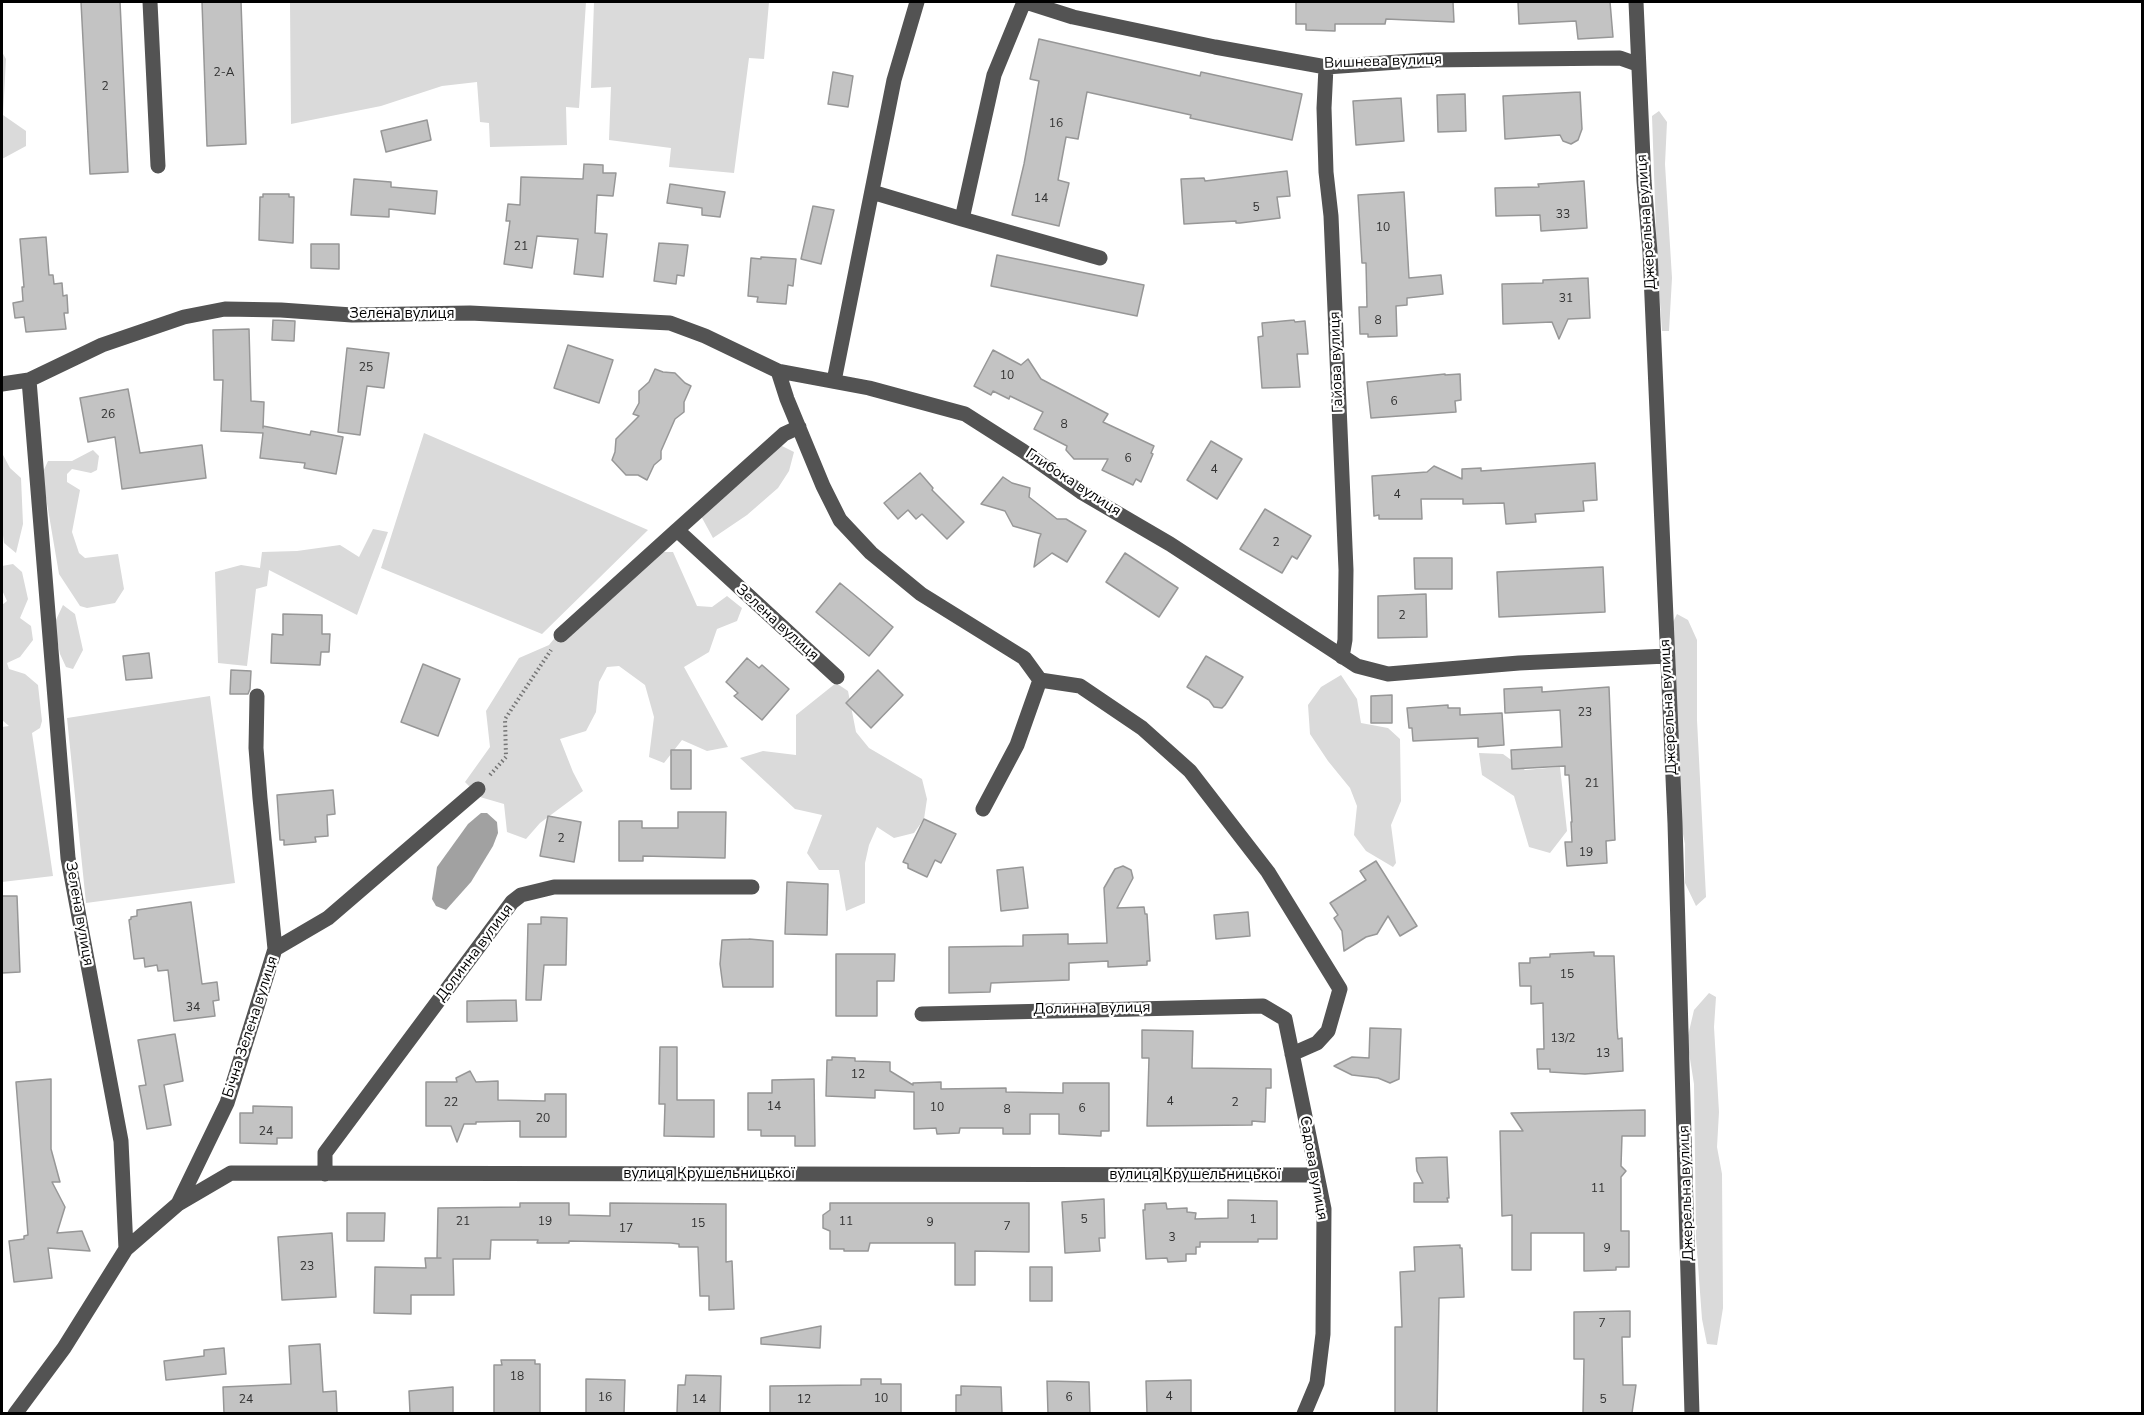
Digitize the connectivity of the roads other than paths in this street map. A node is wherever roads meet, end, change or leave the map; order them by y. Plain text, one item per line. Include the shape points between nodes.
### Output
1 (150, 2) edge
2 (917, 2) edge
3 (1025, 2) edge
4 (1635, 2) edge
5 (1637, 64) junction
6 (1326, 67) junction
7 (158, 166) dead end
8 (872, 192) junction
9 (962, 219) junction
10 (1100, 258) dead end
11 (778, 371) junction
12 (29, 380) junction
13 (834, 381) junction
14 (2, 384) edge
15 (799, 427) junction
16 (677, 530) junction
17 (561, 635) road end
18 (1667, 656) junction
19 (1342, 657) junction
20 (837, 677) dead end
21 (1040, 680) junction
22 (257, 696) dead end
23 (478, 789) road end
24 (983, 809) dead end
25 (752, 887) dead end
26 (275, 949) junction
27 (1263, 1006) joint
28 (922, 1014) dead end
29 (1292, 1054) junction
30 (325, 1174) junction
31 (1317, 1175) junction
32 (178, 1204) junction
33 (126, 1249) junction
34 (15, 1413) edge
35 (1304, 1413) edge
36 (1692, 1413) edge

1 - 7 street
2 - 8 street via 894,80
3 - 6 street, Вишнева вулиця via 1072,17
3 - 9 street via 994,75
4 - 5 street, Джерельна вулиця
5 - 6 street, Вишнева вулиця via 1620,58 1427,60
5 - 18 street, Джерельна вулиця via 1650,252
6 - 19 street, Гайова вулиця via 1326,172 1346,570
8 - 9 street
8 - 13 street
9 - 10 street
11 - 12 street, Зелена вулиця via 670,322 225,309 184,317 102,345
11 - 13 street, Глибока вулиця
11 - 15 street
12 - 14 street, Зелена вулиця
12 - 33 street, Зелена вулиця via 68,858 121,1142
13 - 19 street, Глибока вулиця via 965,414
15 - 16 street via 784,434
15 - 21 street via 840,520 871,553 921,594 1024,658
16 - 17 street
16 - 20 street, Зелена вулиця
18 - 19 street, Глибока вулиця via 1388,674 1357,666
18 - 36 street, Джерельна вулиця
21 - 24 street via 1017,745
21 - 29 street via 1080,686 1142,728 1190,771 1268,872 1340,989 1328,1031 1317,1043
22 - 26 street, Бічна Зелена вулиця via 256,748
23 - 26 street via 328,918
25 - 30 street, Долинна вулиця via 554,887 521,895 325,1153
26 - 32 street, Бічна Зелена вулиця via 227,1103
27 - 28 street, Долинна вулиця
27 - 29 street, Садова вулиця via 1286,1020
29 - 31 street, Садова вулиця
30 - 31 street, вулиця Крушельницької
30 - 32 street, вулиця Крушельницької via 231,1173
31 - 35 street, Садова вулиця via 1324,1209 1323,1334 1317,1383
32 - 33 street, вулиця Крушельницької
33 - 34 street via 63,1348

